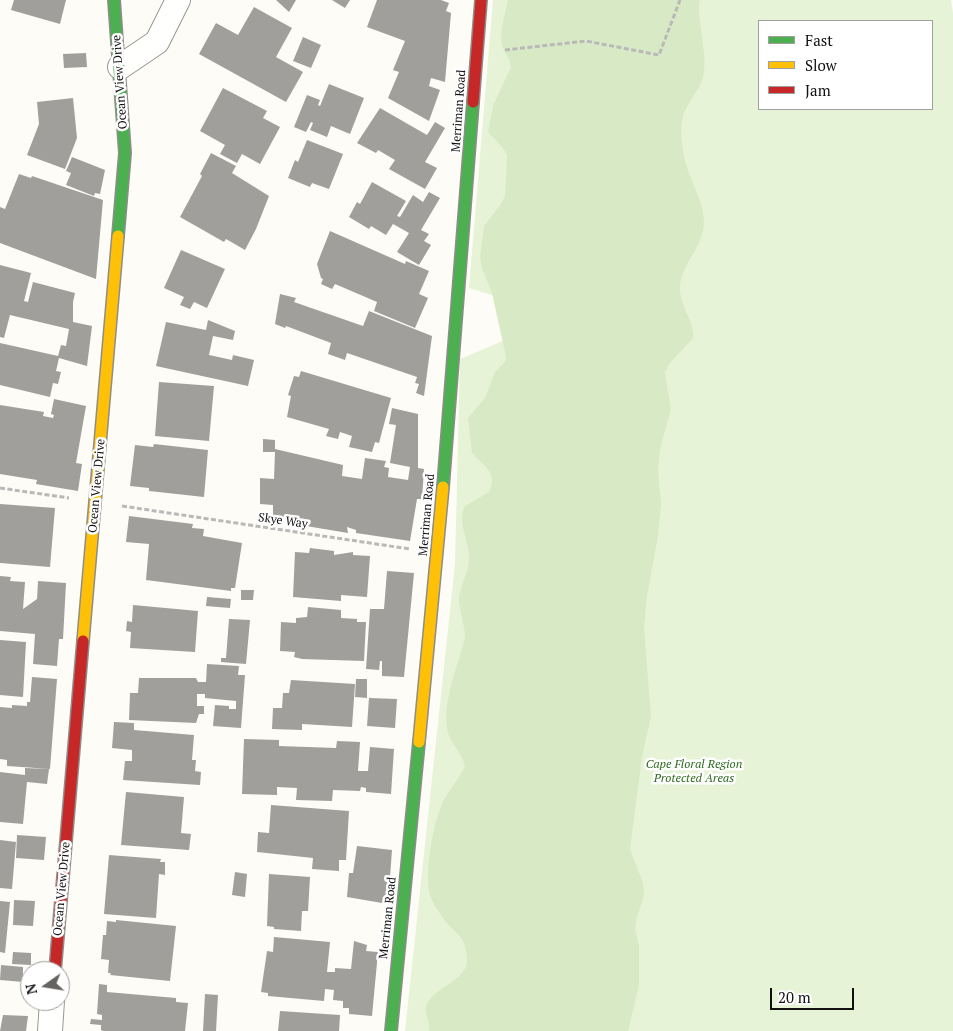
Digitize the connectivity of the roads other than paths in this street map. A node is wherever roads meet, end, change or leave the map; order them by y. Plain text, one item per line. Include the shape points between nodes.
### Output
1 (114, 0) edge
2 (178, 0) edge
3 (482, 0) edge
4 (120, 67) junction
5 (56, 961) edge
6 (51, 1011) edge
7 (50, 1031) edge
8 (391, 1031) edge

1 - 4 street, Ocean View Drive
2 - 4 street via 157,42
3 - 8 street, Merriman Road via 438,553
4 - 5 street, Ocean View Drive via 125,153
6 - 7 street

